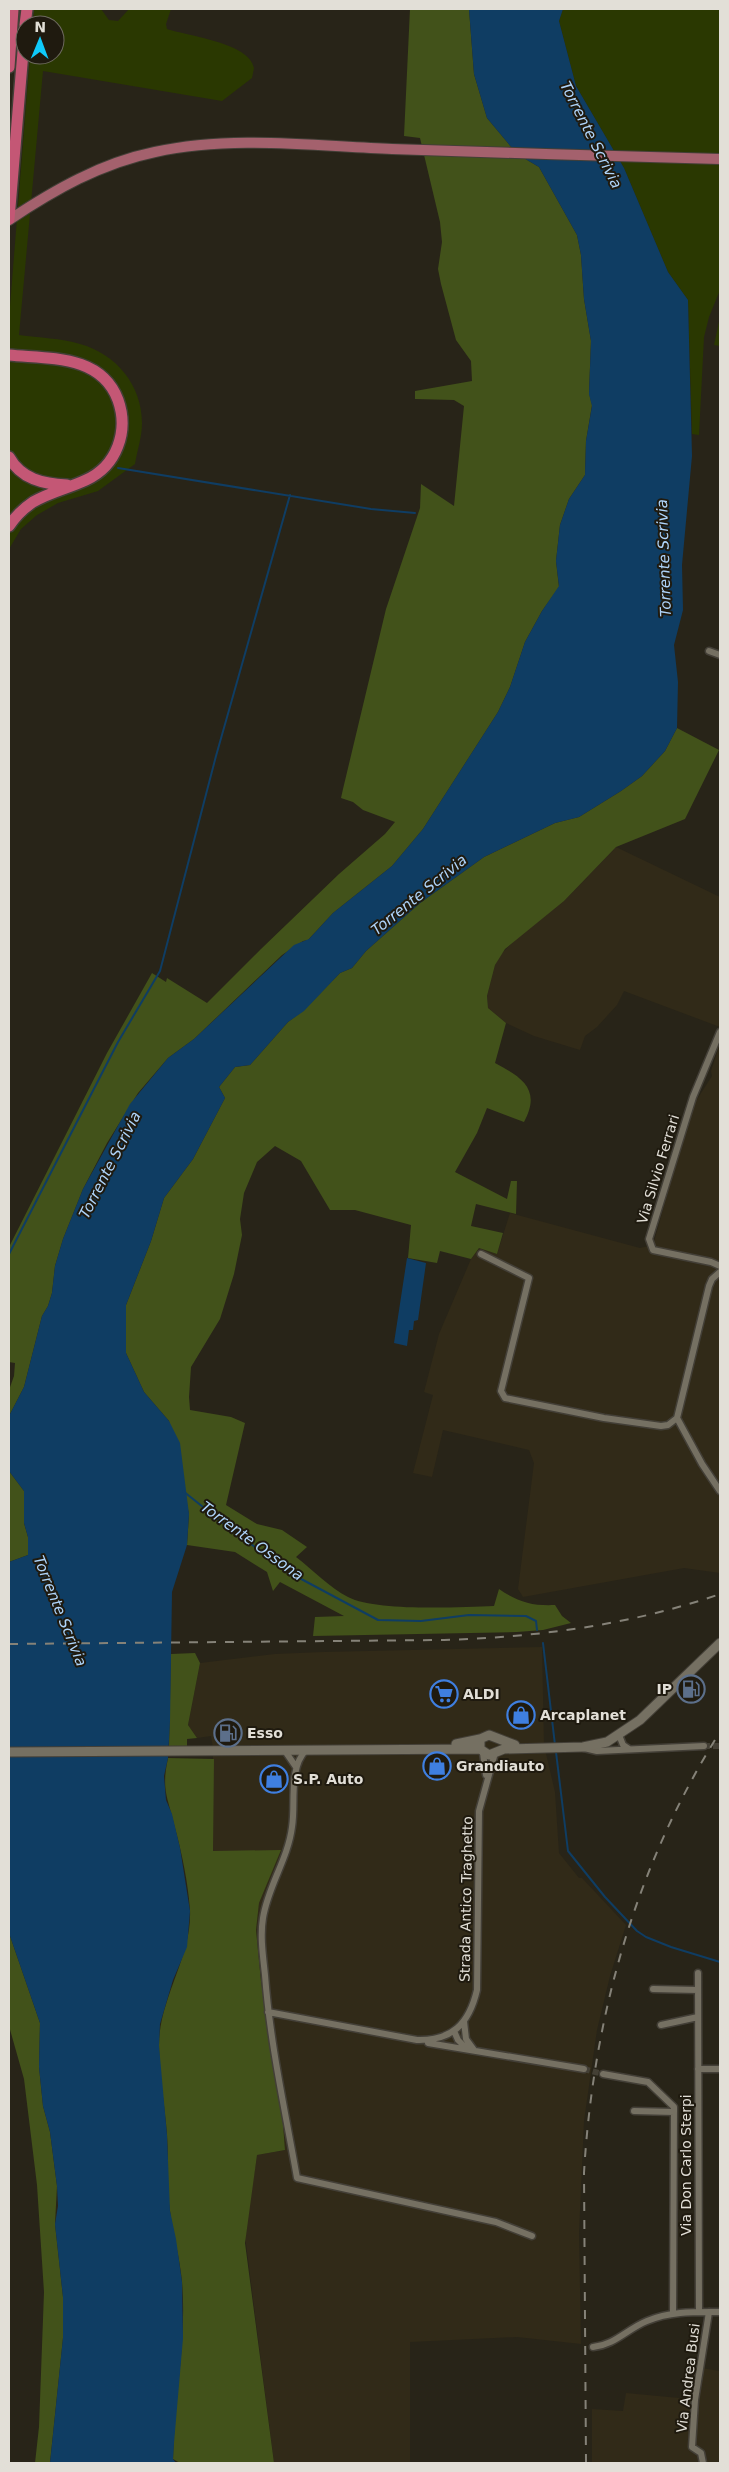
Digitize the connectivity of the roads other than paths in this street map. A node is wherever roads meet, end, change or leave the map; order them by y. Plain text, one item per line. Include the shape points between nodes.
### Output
1 (13, 9) edge
2 (22, 65) edge
3 (9, 67) edge
4 (720, 159) edge
5 (9, 220) edge
6 (14, 356) edge
7 (9, 457) edge
8 (71, 485) junction
9 (9, 526) edge
10 (709, 651) dead end
11 (720, 655) edge
12 (720, 1032) edge
13 (481, 1254) dead end
14 (720, 1266) edge
15 (720, 1272) edge
16 (677, 1418) junction
17 (720, 1490) edge
18 (720, 1643) edge
19 (619, 1735) junction
20 (480, 1739) junction
21 (498, 1740) junction
22 (704, 1746) tunnel mouth
23 (583, 1747) junction
24 (523, 1748) junction
25 (426, 1749) junction
26 (630, 1749) junction
27 (306, 1750) junction
28 (285, 1751) junction
29 (481, 1751) junction
30 (9, 1752) edge
31 (496, 1752) junction
32 (296, 1767) junction
33 (486, 1782) junction
34 (698, 1973) dead end
35 (653, 1989) dead end
36 (698, 1990) junction
37 (268, 2012) junction
38 (698, 2017) junction
39 (464, 2021) junction
40 (661, 2025) dead end
41 (454, 2032) junction
42 (416, 2040) junction
43 (474, 2051) junction
44 (698, 2068) junction
45 (720, 2068) edge
46 (584, 2069) tunnel mouth
47 (603, 2074) tunnel mouth
48 (634, 2111) dead end
49 (674, 2112) junction
50 (532, 2236) dead end
51 (699, 2312) junction
52 (709, 2312) junction
53 (720, 2312) edge
54 (673, 2313) junction
55 (593, 2347) dead end
56 (703, 2463) edge

1 - 3 highway
2 - 5 highway
4 - 5 main road via 282,144 208,145 155,152 120,162 64,186
6 - 8 highway via 79,363 103,377 117,397 122,426 115,454 97,473
7 - 8 highway via 34,480 50,485
8 - 9 highway via 34,502
10 - 11 street
12 - 14 street, Via Silvio Ferrari via 693,1097 649,1239 653,1250
13 - 16 street via 529,1278 501,1391 505,1398 661,1426
15 - 16 street via 709,1286
16 - 17 street
18 - 19 main road via 640,1720
19 - 23 main road
19 - 26 street via 623,1745
20 - 21 main road via 489,1735
20 - 25 main road
20 - 29 main road
21 - 24 main road
21 - 31 main road
22 - 26 street
23 - 24 main road
23 - 26 street via 598,1751
24 - 31 main road
25 - 27 main road
25 - 29 main road
27 - 28 main road
27 - 32 street
28 - 30 main road
28 - 32 street
29 - 31 main road via 489,1755
29 - 33 street, Strada Antico Traghetto
31 - 33 street, Strada Antico Traghetto
32 - 37 street via 289,1847 263,1918
33 - 39 street, Strada Antico Traghetto via 479,1812 478,1984
34 - 36 street, Via Don Carlo Sterpi
35 - 36 street
36 - 38 street, Via Don Carlo Sterpi
37 - 42 street
37 - 50 street via 297,2178 496,2222
38 - 40 street
38 - 44 street, Via Don Carlo Sterpi
39 - 41 street, Strada Antico Traghetto
39 - 43 street via 466,2039
41 - 42 street via 440,2039
41 - 43 street via 462,2046
42 - 43 street
43 - 46 street
44 - 45 street
44 - 51 street, Via Don Carlo Sterpi
47 - 49 street via 648,2082 674,2107
48 - 49 street
49 - 54 street
51 - 52 street
51 - 54 street
52 - 53 street
52 - 56 street, Via Andrea Busi via 695,2400 692,2447 701,2453
54 - 55 street via 647,2321 607,2346

